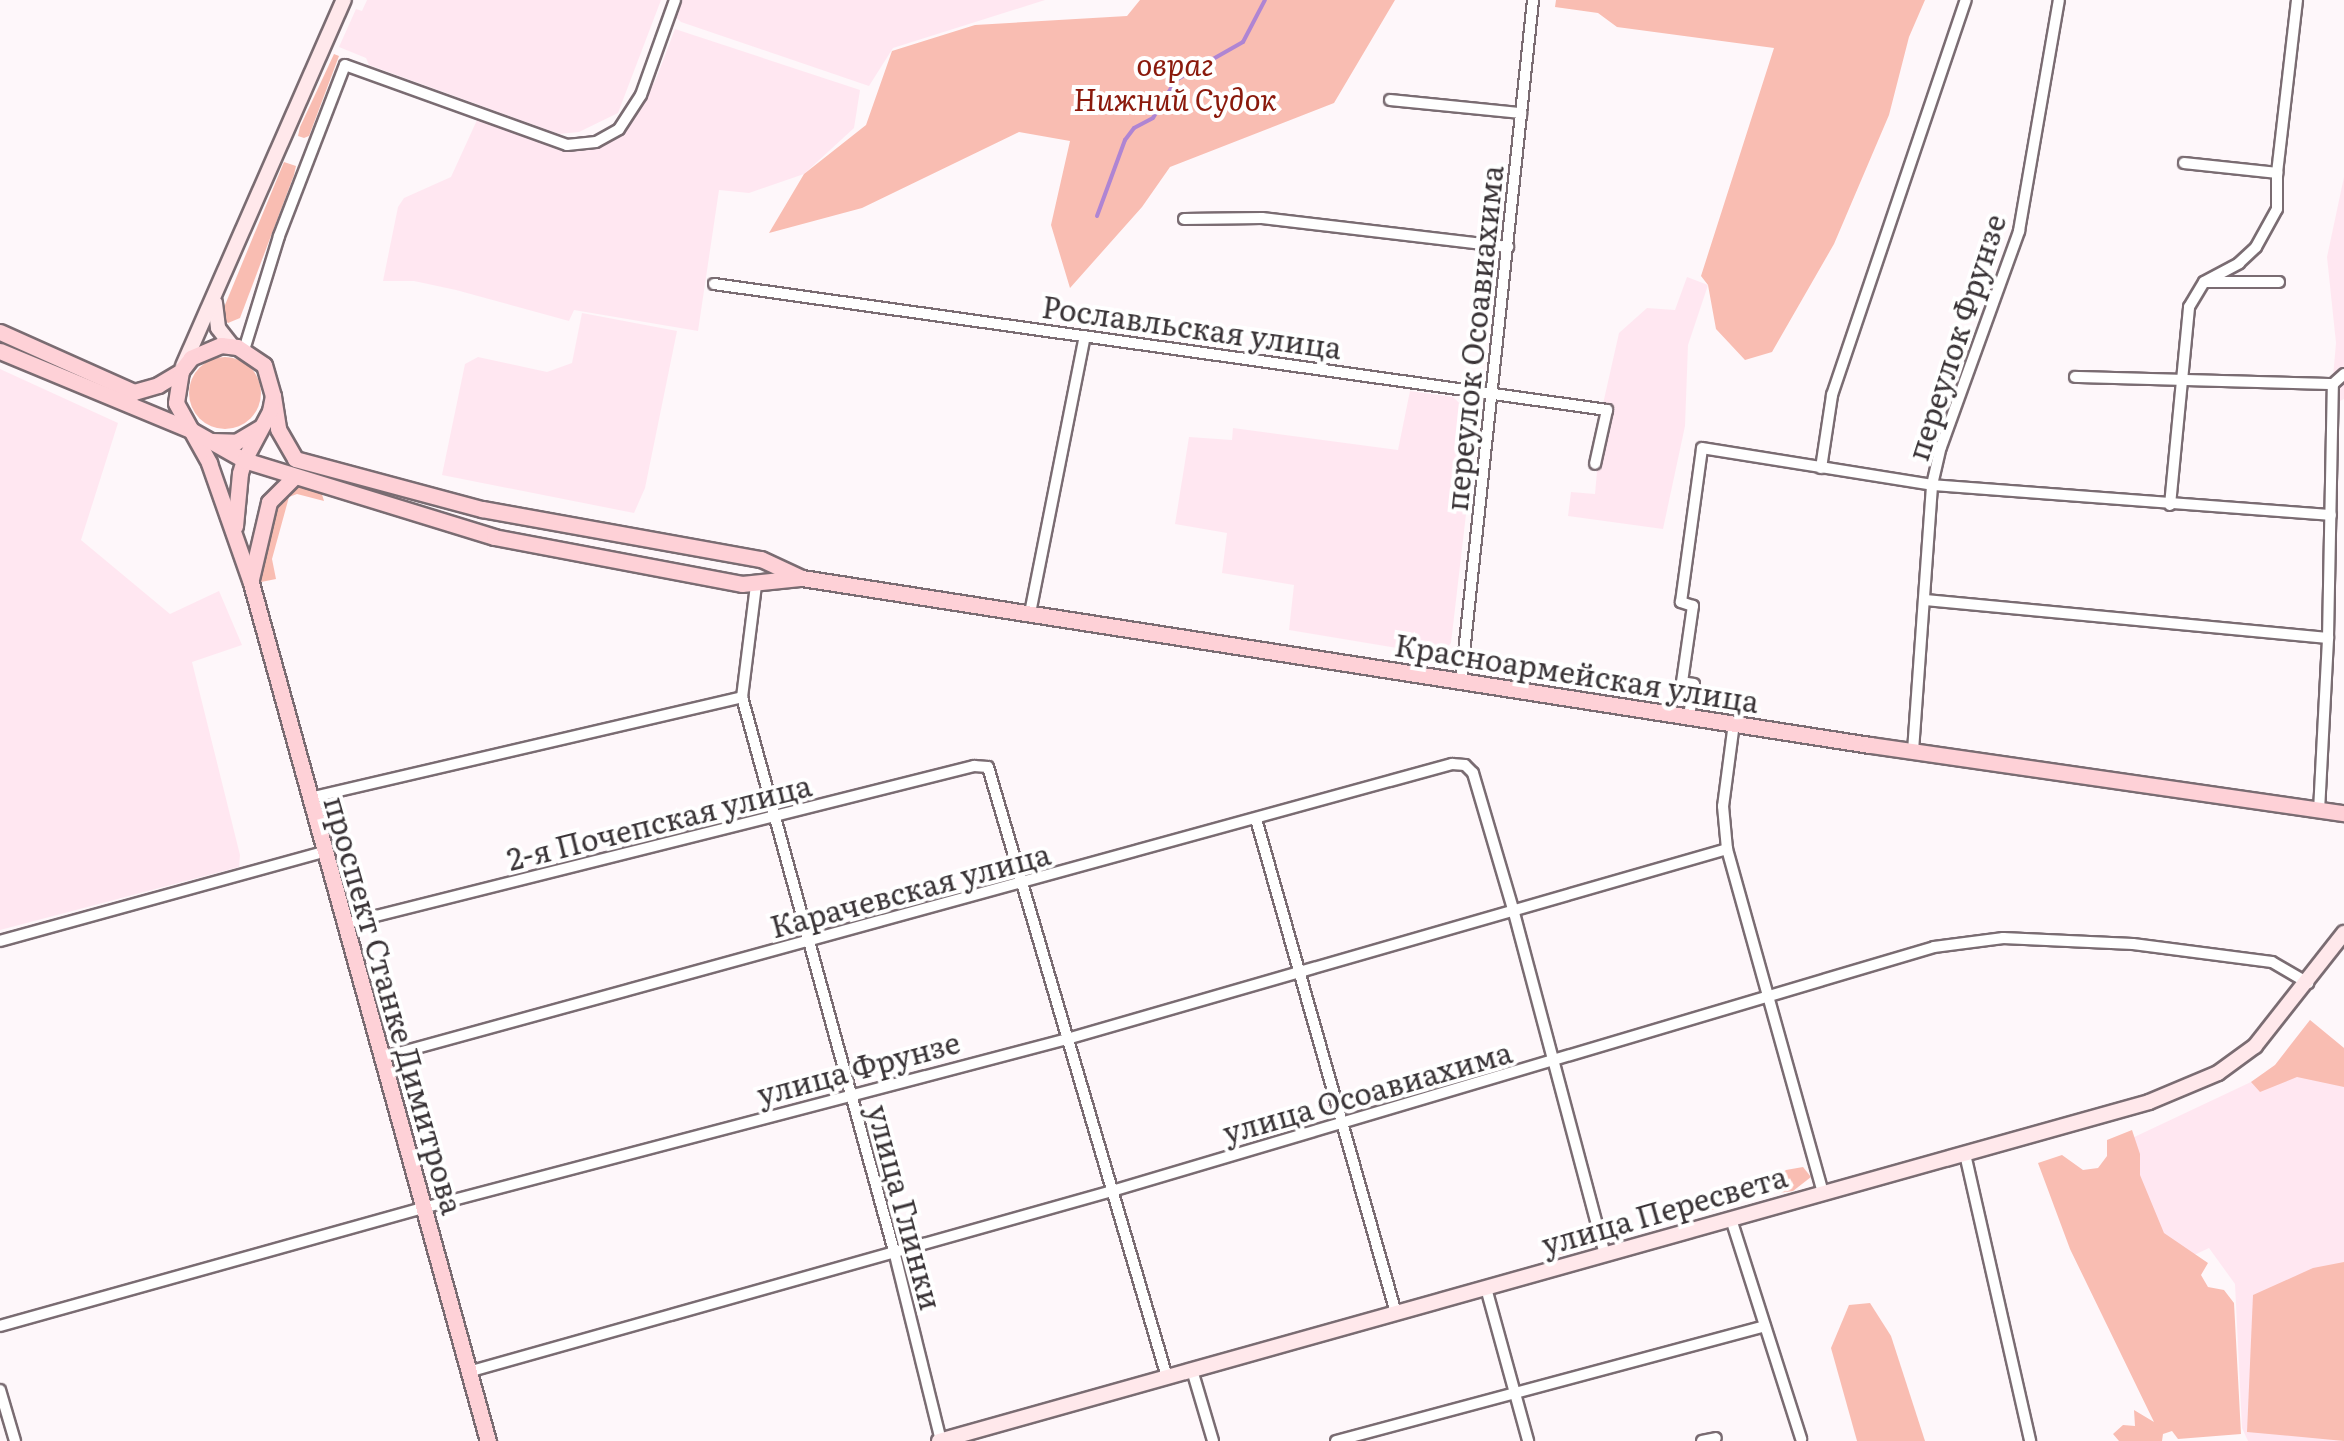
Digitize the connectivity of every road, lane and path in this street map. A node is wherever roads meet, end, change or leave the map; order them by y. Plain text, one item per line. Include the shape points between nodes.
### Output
1 (344, 0) edge
2 (675, 0) edge
3 (1532, 0) edge
4 (1966, 0) edge
5 (2059, 0) edge
6 (2297, 0) edge
7 (1390, 100) dead end
8 (1521, 113) junction
9 (2184, 163) dead end
10 (2276, 174) junction
11 (1184, 219) dead end
12 (1508, 247) junction
13 (2204, 282) junction
14 (2279, 282) dead end
15 (714, 284) dead end
16 (216, 295) junction
17 (0, 332) edge
18 (1086, 336) junction
19 (238, 348) junction
20 (0, 350) edge
21 (181, 371) junction
22 (2344, 374) edge
23 (2076, 377) dead end
24 (2183, 379) junction
25 (2334, 384) junction
26 (1492, 394) junction
27 (273, 396) junction
28 (262, 425) junction
29 (198, 435) junction
30 (244, 460) junction
31 (1595, 464) dead end
32 (1821, 468) junction
33 (293, 478) junction
34 (1932, 485) junction
35 (2170, 504) junction
36 (2332, 515) junction
37 (234, 530) junction
38 (802, 578) junction
39 (250, 583) junction
40 (756, 585) junction
41 (1926, 600) junction
42 (1030, 613) junction
43 (2328, 638) junction
44 (1461, 681) junction
45 (742, 696) junction
46 (1688, 716) junction
47 (1734, 724) junction
48 (1913, 751) junction
49 (309, 798) junction
50 (2319, 811) junction
51 (2344, 813) edge
52 (1256, 819) junction
53 (772, 820) junction
54 (1727, 850) junction
55 (323, 852) junction
56 (1022, 884) junction
57 (1513, 909) junction
58 (343, 925) junction
59 (2344, 933) edge
60 (0, 942) edge
61 (806, 944) junction
62 (1298, 972) junction
63 (2308, 983) junction
64 (1770, 997) junction
65 (1067, 1039) junction
66 (380, 1058) junction
67 (1554, 1063) junction
68 (850, 1094) junction
69 (1343, 1123) junction
70 (1965, 1154) junction
71 (1112, 1191) junction
72 (1823, 1193) junction
73 (423, 1208) junction
74 (1731, 1219) junction
75 (894, 1251) junction
76 (1605, 1255) junction
77 (1486, 1288) junction
78 (1396, 1313) junction
79 (0, 1326) edge
80 (1764, 1326) junction
81 (1192, 1370) junction
82 (468, 1372) junction
83 (1166, 1377) junction
84 (0, 1390) edge
85 (1516, 1394) junction
86 (1716, 1438) dead end
87 (1801, 1439) edge
88 (15, 1441) edge
89 (488, 1441) edge
90 (940, 1441) edge
91 (1212, 1441) edge
92 (1336, 1441) edge
93 (1528, 1441) edge
94 (1702, 1441) edge
95 (2030, 1441) edge

1 - 16 main road
2 - 19 street via 641,94 619,129 596,142 567,145 345,65
3 - 8 street, переулок Осоавиахима
4 - 32 street via 1832,395
5 - 34 street, переулок Фрунзе via 2019,231
6 - 10 street
7 - 8 street
8 - 12 street, переулок Осоавиахима
9 - 10 street
10 - 13 street via 2277,209 2256,247
11 - 12 street via 1262,218
12 - 26 street, переулок Осоавиахима
13 - 14 street
13 - 24 street via 2189,308
15 - 18 street, Рославльская улица
16 - 19 main road via 218,328
16 - 21 main road
17 - 21 main road via 134,392
18 - 26 street, Рославльская улица
18 - 42 street
19 - 21 main road via 205,349
19 - 27 main road via 264,365
20 - 29 main road
21 - 29 main road via 176,403
22 - 25 street
23 - 24 street
24 - 25 street
24 - 35 street
25 - 36 street
26 - 31 street, Рославльская улица via 1607,410
26 - 44 street, переулок Осоавиахима
27 - 28 main road
27 - 38 main road via 278,430 295,459 482,509 761,560
28 - 29 main road via 236,442
28 - 30 main road
29 - 30 main road
29 - 37 main road
30 - 33 main road
30 - 37 main road
32 - 34 street
32 - 46 street via 1702,448 1680,602 1693,606 1682,682 1694,684
33 - 39 main road, проспект Станке Димитрова via 269,502
33 - 40 main road via 494,537
34 - 35 street
34 - 41 street, переулок Фрунзе
35 - 36 street
36 - 43 street
37 - 39 main road, проспект Станке Димитрова
38 - 40 main road
38 - 42 main road, Красноармейская улица
39 - 49 main road, проспект Станке Димитрова
40 - 45 street
41 - 43 street
41 - 48 street, переулок Фрунзе
42 - 44 main road, Красноармейская улица
43 - 50 street
44 - 46 main road, Красноармейская улица
45 - 49 street
45 - 53 street, улица Глинки
46 - 47 main road, Красноармейская улица
47 - 48 main road, Красноармейская улица
47 - 54 street via 1723,806
48 - 50 main road, Красноармейская улица
49 - 55 main road, проспект Станке Димитрова
50 - 51 main road, Красноармейская улица
52 - 56 street, Карачевская улица
52 - 57 street, Карачевская улица via 1465,765 1474,773
52 - 62 street
53 - 56 street, 2-я Почепская улица via 974,766 988,768
53 - 58 street, 2-я Почепская улица
53 - 61 street, улица Глинки
54 - 57 street, улица Фрунзе
54 - 64 street
55 - 58 main road, проспект Станке Димитрова
55 - 60 street
56 - 61 street, Карачевская улица
56 - 65 street
57 - 62 street, улица Фрунзе
57 - 67 street
58 - 66 main road, проспект Станке Димитрова
59 - 63 main road, улица Пересвета
61 - 66 street, Карачевская улица
61 - 68 street, улица Глинки
62 - 65 street, улица Фрунзе
62 - 69 street
63 - 64 street, улица Осоавиахима via 2287,968 2134,944 2002,938 1934,947
63 - 70 main road, улица Пересвета via 2256,1046 2218,1073 2149,1102
64 - 67 street, улица Осоавиахима
64 - 72 street
65 - 68 street, улица Фрунзе
65 - 71 street
66 - 73 main road, проспект Станке Димитрова
67 - 69 street, улица Осоавиахима
67 - 76 street
68 - 73 street, улица Фрунзе
68 - 75 street, улица Глинки
69 - 71 street, улица Осоавиахима
69 - 78 street
70 - 72 main road, улица Пересвета
70 - 95 street
71 - 75 street, улица Осоавиахима
71 - 83 street
72 - 74 main road, улица Пересвета
73 - 79 street, улица Фрунзе
73 - 82 main road, проспект Станке Димитрова
74 - 76 main road, улица Пересвета
74 - 80 street
75 - 82 street, улица Осоавиахима
75 - 90 street, улица Глинки
76 - 77 main road, улица Пересвета
77 - 78 main road, улица Пересвета
77 - 85 street
78 - 81 main road, улица Пересвета
80 - 85 street
80 - 87 street
81 - 83 main road, улица Пересвета
81 - 91 street
82 - 89 main road, проспект Станке Димитрова
83 - 90 main road, улица Пересвета
84 - 88 street
85 - 92 street
85 - 93 street
86 - 94 street

